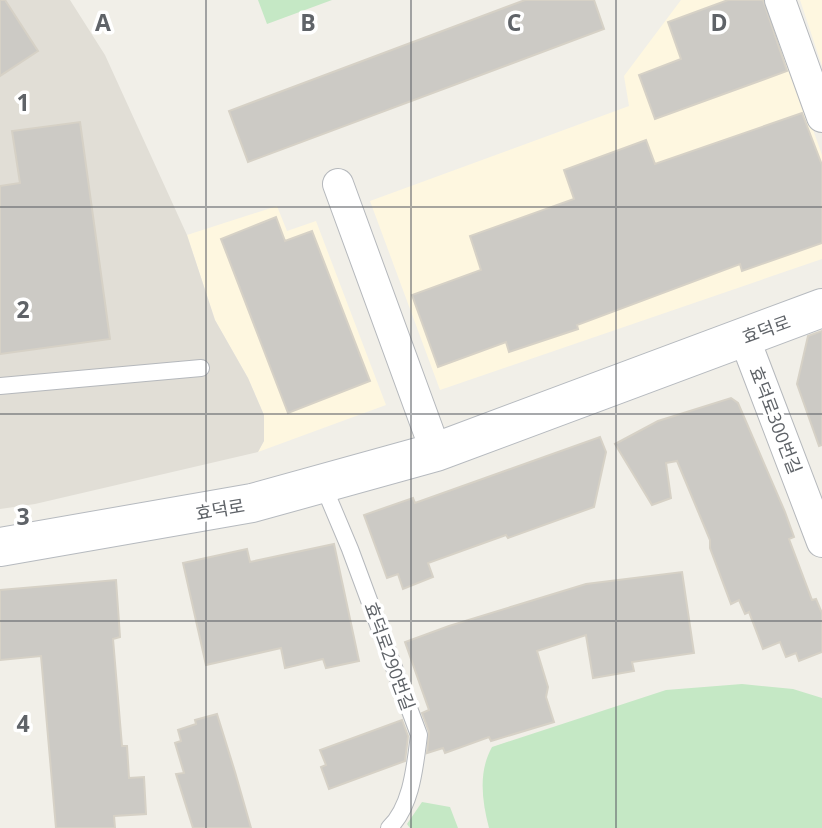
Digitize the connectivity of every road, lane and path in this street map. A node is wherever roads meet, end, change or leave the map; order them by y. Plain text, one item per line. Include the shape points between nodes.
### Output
1 (780, 0) edge
2 (822, 117) edge
3 (338, 184) dead end
4 (822, 308) edge
5 (744, 337) junction
6 (201, 368) dead end
7 (0, 386) edge
8 (436, 452) junction
9 (323, 485) junction
10 (822, 541) edge
11 (0, 547) edge
12 (389, 828) edge

1 - 2 street
3 - 8 street
4 - 5 main road, 효덕로
5 - 8 main road, 효덕로
5 - 10 street, 효덕로300번길
6 - 7 lane
8 - 9 main road, 효덕로
9 - 11 main road, 효덕로 via 252,503
9 - 12 lane, 효덕로290번길 via 419,735 406,802

